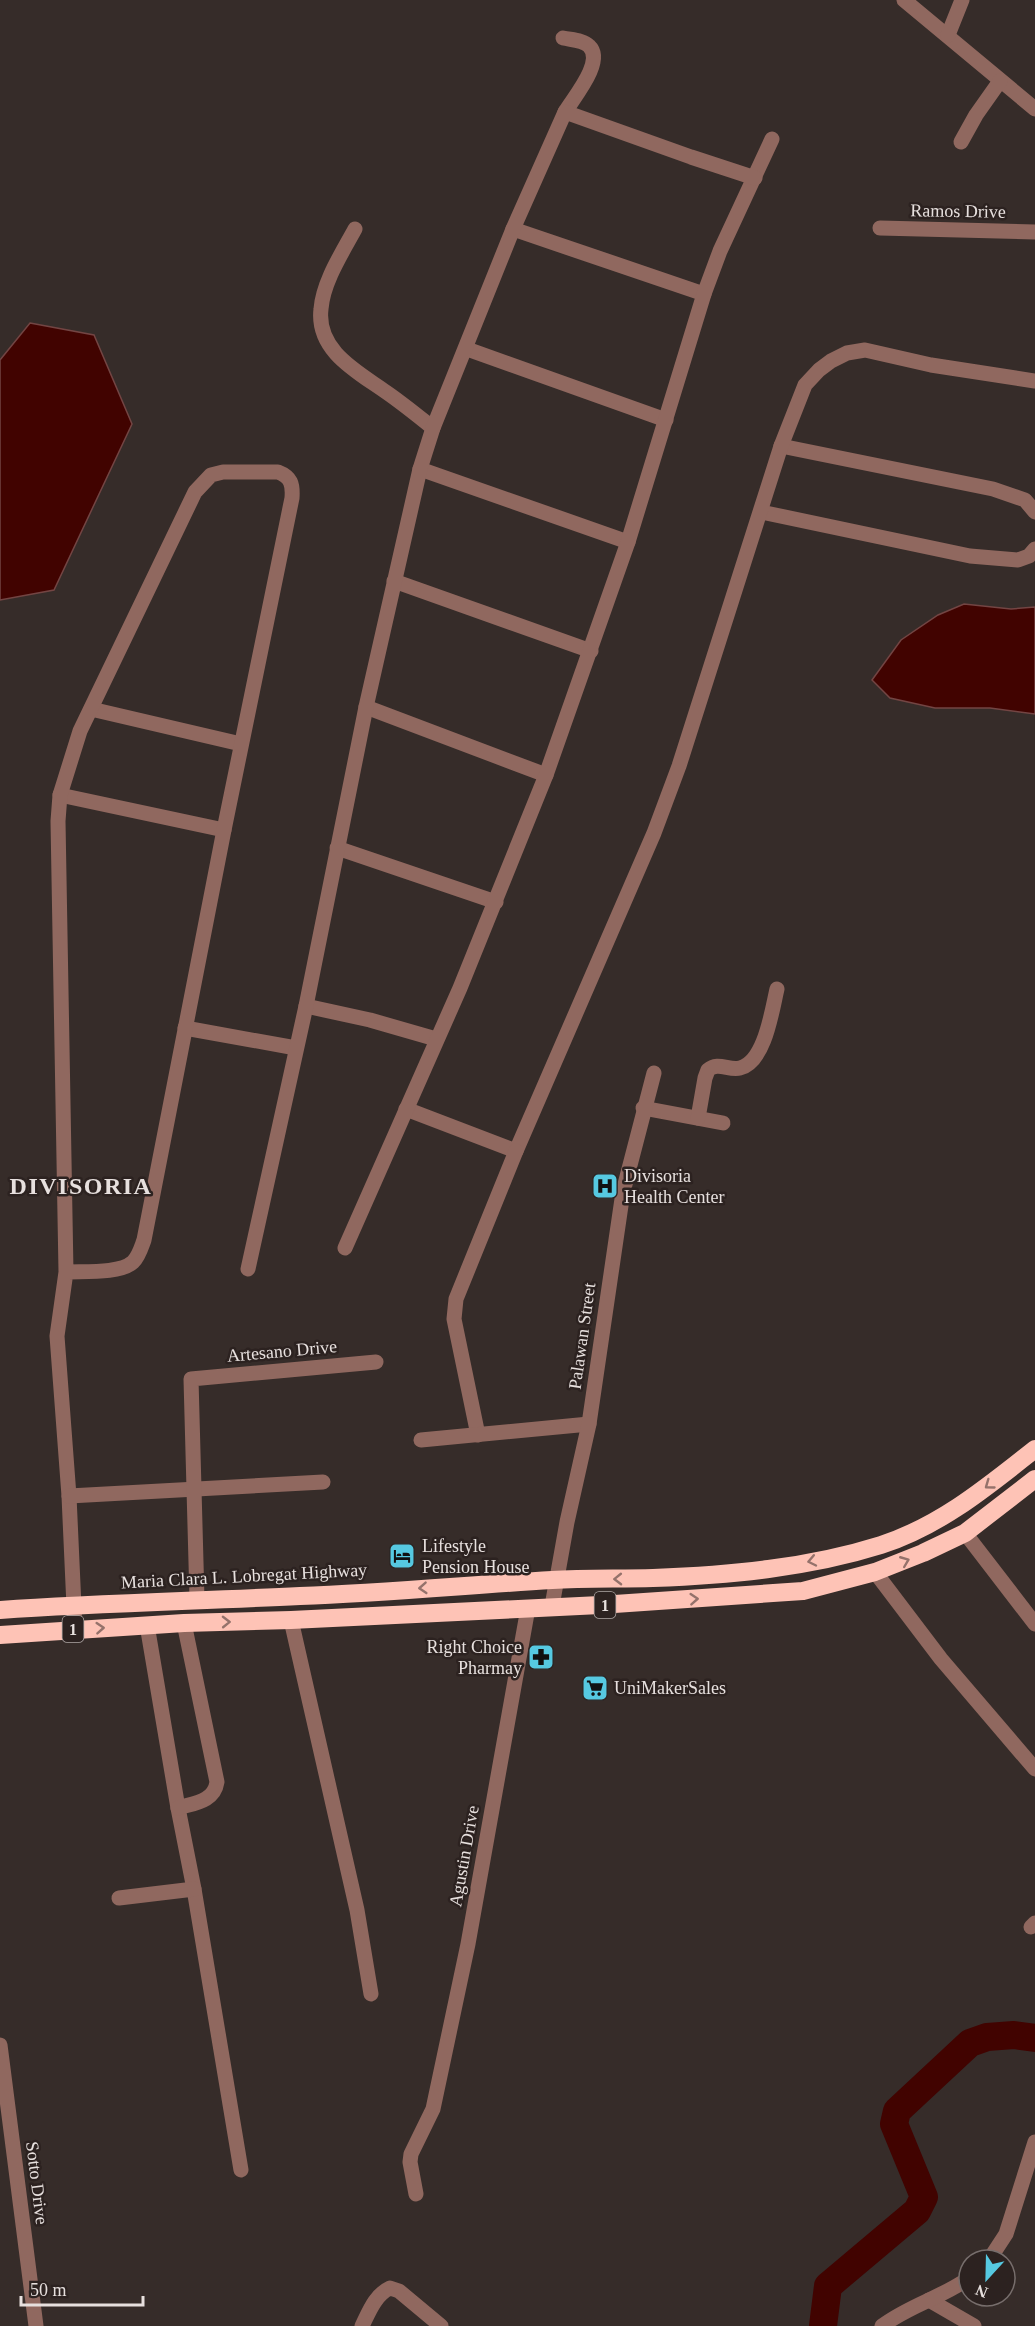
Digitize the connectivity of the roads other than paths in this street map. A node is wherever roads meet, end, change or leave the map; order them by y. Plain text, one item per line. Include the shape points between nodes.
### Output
1 (904, 0) edge
2 (962, 0) edge
3 (948, 35) junction
4 (563, 38) dead end
5 (1000, 81) junction
6 (1035, 109) edge
7 (565, 111) junction
8 (772, 139) dead end
9 (962, 142) dead end
10 (755, 178) junction
11 (880, 228) dead end
12 (355, 229) dead end
13 (513, 229) junction
14 (1035, 232) edge
15 (704, 294) junction
16 (466, 349) junction
17 (1035, 381) edge
18 (666, 420) junction
19 (433, 428) junction
20 (781, 446) junction
21 (420, 469) junction
22 (761, 512) junction
23 (1035, 512) edge
24 (628, 542) junction
25 (1035, 549) edge
26 (394, 581) junction
27 (591, 651) junction
28 (366, 707) junction
29 (91, 709) junction
30 (241, 744) junction
31 (546, 775) junction
32 (60, 795) junction
33 (224, 830) junction
34 (337, 848) junction
35 (496, 902) junction
36 (777, 989) dead end
37 (306, 1006) junction
38 (185, 1028) junction
39 (436, 1039) junction
40 (296, 1048) junction
41 (654, 1073) dead end
42 (644, 1108) junction
43 (406, 1109) junction
44 (698, 1118) junction
45 (723, 1123) dead end
46 (516, 1151) junction
47 (345, 1248) dead end
48 (248, 1269) dead end
49 (66, 1272) junction
50 (376, 1362) dead end
51 (589, 1424) junction
52 (478, 1435) junction
53 (421, 1440) dead end
54 (1035, 1449) edge
55 (1035, 1479) edge
56 (323, 1482) dead end
57 (194, 1489) junction
58 (69, 1496) junction
59 (965, 1533) junction
60 (875, 1572) junction
61 (555, 1580) junction
62 (197, 1599) junction
63 (74, 1605) junction
64 (552, 1606) junction
65 (528, 1608) junction
66 (0, 1610) edge
67 (291, 1620) junction
68 (184, 1623) junction
69 (1035, 1623) edge
70 (147, 1624) junction
71 (75, 1629) junction
72 (0, 1635) edge
73 (1035, 1769) edge
74 (178, 1808) junction
75 (194, 1889) junction
76 (119, 1898) dead end
77 (371, 1994) dead end
78 (0, 2044) edge
79 (1035, 2142) edge
80 (241, 2170) dead end
81 (416, 2194) dead end
82 (997, 2248) edge
83 (957, 2287) edge
84 (929, 2300) junction
85 (965, 2324) edge
86 (39, 2325) edge
87 (362, 2326) edge
88 (441, 2326) edge
89 (882, 2326) edge

1 - 3 street
2 - 3 street
3 - 5 street
4 - 7 street via 583,42 596,57
5 - 6 street
5 - 9 street
7 - 10 street
7 - 13 street
8 - 10 street
10 - 15 street
11 - 14 street, Ramos Drive
12 - 19 street via 326,290 321,310 325,333 349,367
13 - 15 street
13 - 16 street
15 - 18 street
16 - 18 street
16 - 19 street
17 - 20 street via 865,350 846,352 805,385
18 - 24 street
19 - 21 street
20 - 22 street
20 - 23 street via 993,489 1025,500
21 - 24 street
21 - 26 street
22 - 25 street via 970,556 1018,560
22 - 46 street via 654,833
24 - 27 street
26 - 27 street
26 - 28 street
27 - 31 street
28 - 31 street
28 - 34 street
29 - 30 street
29 - 30 street via 195,492 211,475 223,472 278,472 291,481 291,498
29 - 32 street via 72,752
30 - 33 street
31 - 35 street
32 - 33 street
32 - 49 street
33 - 38 street
34 - 35 street
34 - 37 street
35 - 39 street
36 - 44 street via 760,1049 750,1063 739,1068 719,1066 708,1070
37 - 39 street
37 - 40 street
38 - 40 street
38 - 49 street via 139,1253 120,1268
39 - 43 street
40 - 48 street
41 - 42 street, Palawan Street
42 - 44 street
42 - 51 street, Palawan Street via 623,1192
43 - 46 street
43 - 47 street
44 - 45 street
46 - 52 street via 456,1299 454,1319
49 - 58 street via 57,1336
50 - 57 street, Artesano Drive via 190,1379
51 - 52 street
51 - 61 street, Palawan Street
52 - 53 street
54 -> 61 highway, Maria Clara L. Lobregat Highway / 1 via 951,1513 883,1544 746,1572
55 - 59 highway, 1
56 - 57 street
57 - 58 street
57 - 62 street
58 - 63 street
60 -> 59 highway, 1
59 - 69 street
64 -> 60 highway, 1 via 803,1591
60 - 73 street via 941,1659
61 -> 62 highway, Maria Clara L. Lobregat Highway / 1
61 - 64 street, Palawan Street
62 - 63 highway, Maria Clara L. Lobregat Highway / 1
63 - 66 highway, Maria Clara L. Lobregat Highway / 1
63 - 71 street
64 - 65 highway, 1
65 - 67 highway, 1
65 - 81 street, Agustin Drive via 468,1944 433,2109 411,2154
68 -> 67 highway, 1
67 - 77 street via 357,1910
68 - 70 highway, 1
68 - 74 street via 217,1782 211,1797
71 -> 70 highway, 1
70 - 74 street
71 - 72 highway, 1
74 - 75 street
75 - 76 street
75 - 80 street
78 - 86 street, Sotto Drive
79 - 82 street via 1006,2234
83 - 84 street
84 - 85 street
84 - 89 street
87 - 88 street via 372,2304 390,2288

